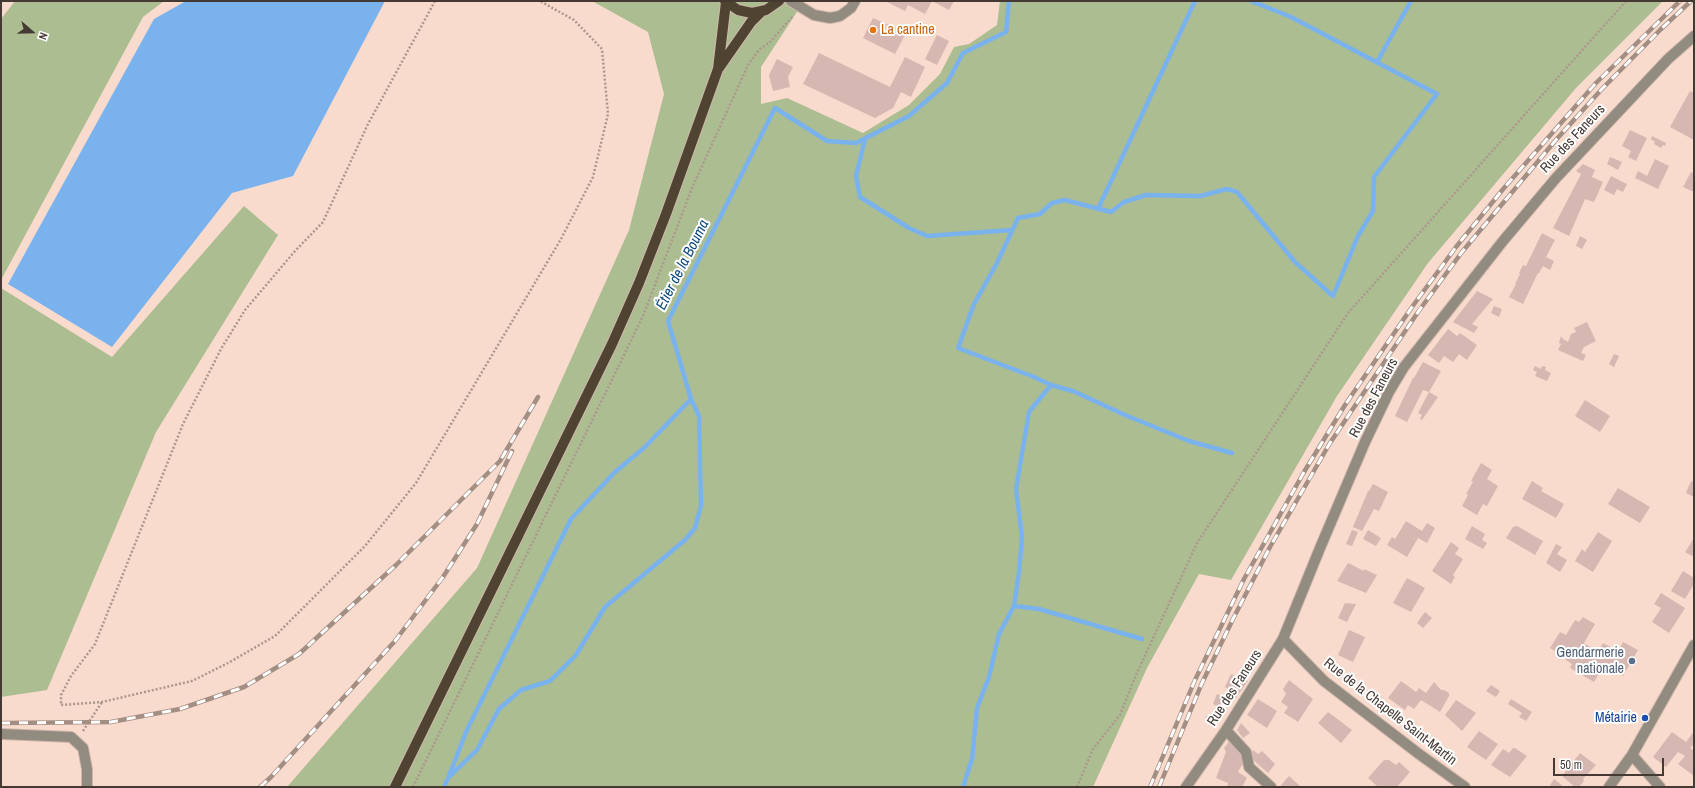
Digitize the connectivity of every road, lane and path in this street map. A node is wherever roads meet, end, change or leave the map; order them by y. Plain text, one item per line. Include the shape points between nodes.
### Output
1 (434, 1) edge
2 (540, 1) edge
3 (725, 1) edge
4 (778, 1) edge
5 (791, 1) edge
6 (855, 1) edge
7 (1626, 1) edge
8 (761, 12) junction
9 (1694, 36) edge
10 (718, 69) junction
11 (1283, 639) junction
12 (1694, 645) edge
13 (102, 702) junction
14 (1226, 730) junction
15 (1, 734) edge
16 (76, 742) junction
17 (1632, 755) junction
18 (87, 787) edge
19 (395, 787) edge
20 (1077, 787) edge
21 (1186, 787) edge
22 (1271, 787) edge
23 (1465, 787) edge
24 (1609, 787) edge
25 (1660, 787) edge

1 - 13 path via 367,126 323,222 245,310 221,349 183,424 95,644 71,676 61,695 61,705
2 - 13 path via 574,20 602,49 608,114 593,177 561,239 416,483 365,546 275,636 192,681
3 - 8 main road via 742,12
3 - 10 main road
4 - 8 main road
5 - 6 street via 814,15 830,18 840,16 851,8
7 - 20 path via 1348,313 1197,543 1120,715 1093,749
8 - 10 main road
9 - 11 street, Rue des Faneurs via 1668,59 1556,178 1502,241 1404,367 1365,442
10 - 19 main road via 666,214 612,344
11 - 14 street, Rue des Faneurs
11 - 23 street, Rue de la Chapelle Saint-Martin via 1324,682
12 - 17 street
13 - 16 path
14 - 21 street, Rue des Faneurs
14 - 22 street via 1246,752 1249,768
15 - 16 street via 71,737
16 - 18 street via 83,748
17 - 24 street
17 - 25 street

